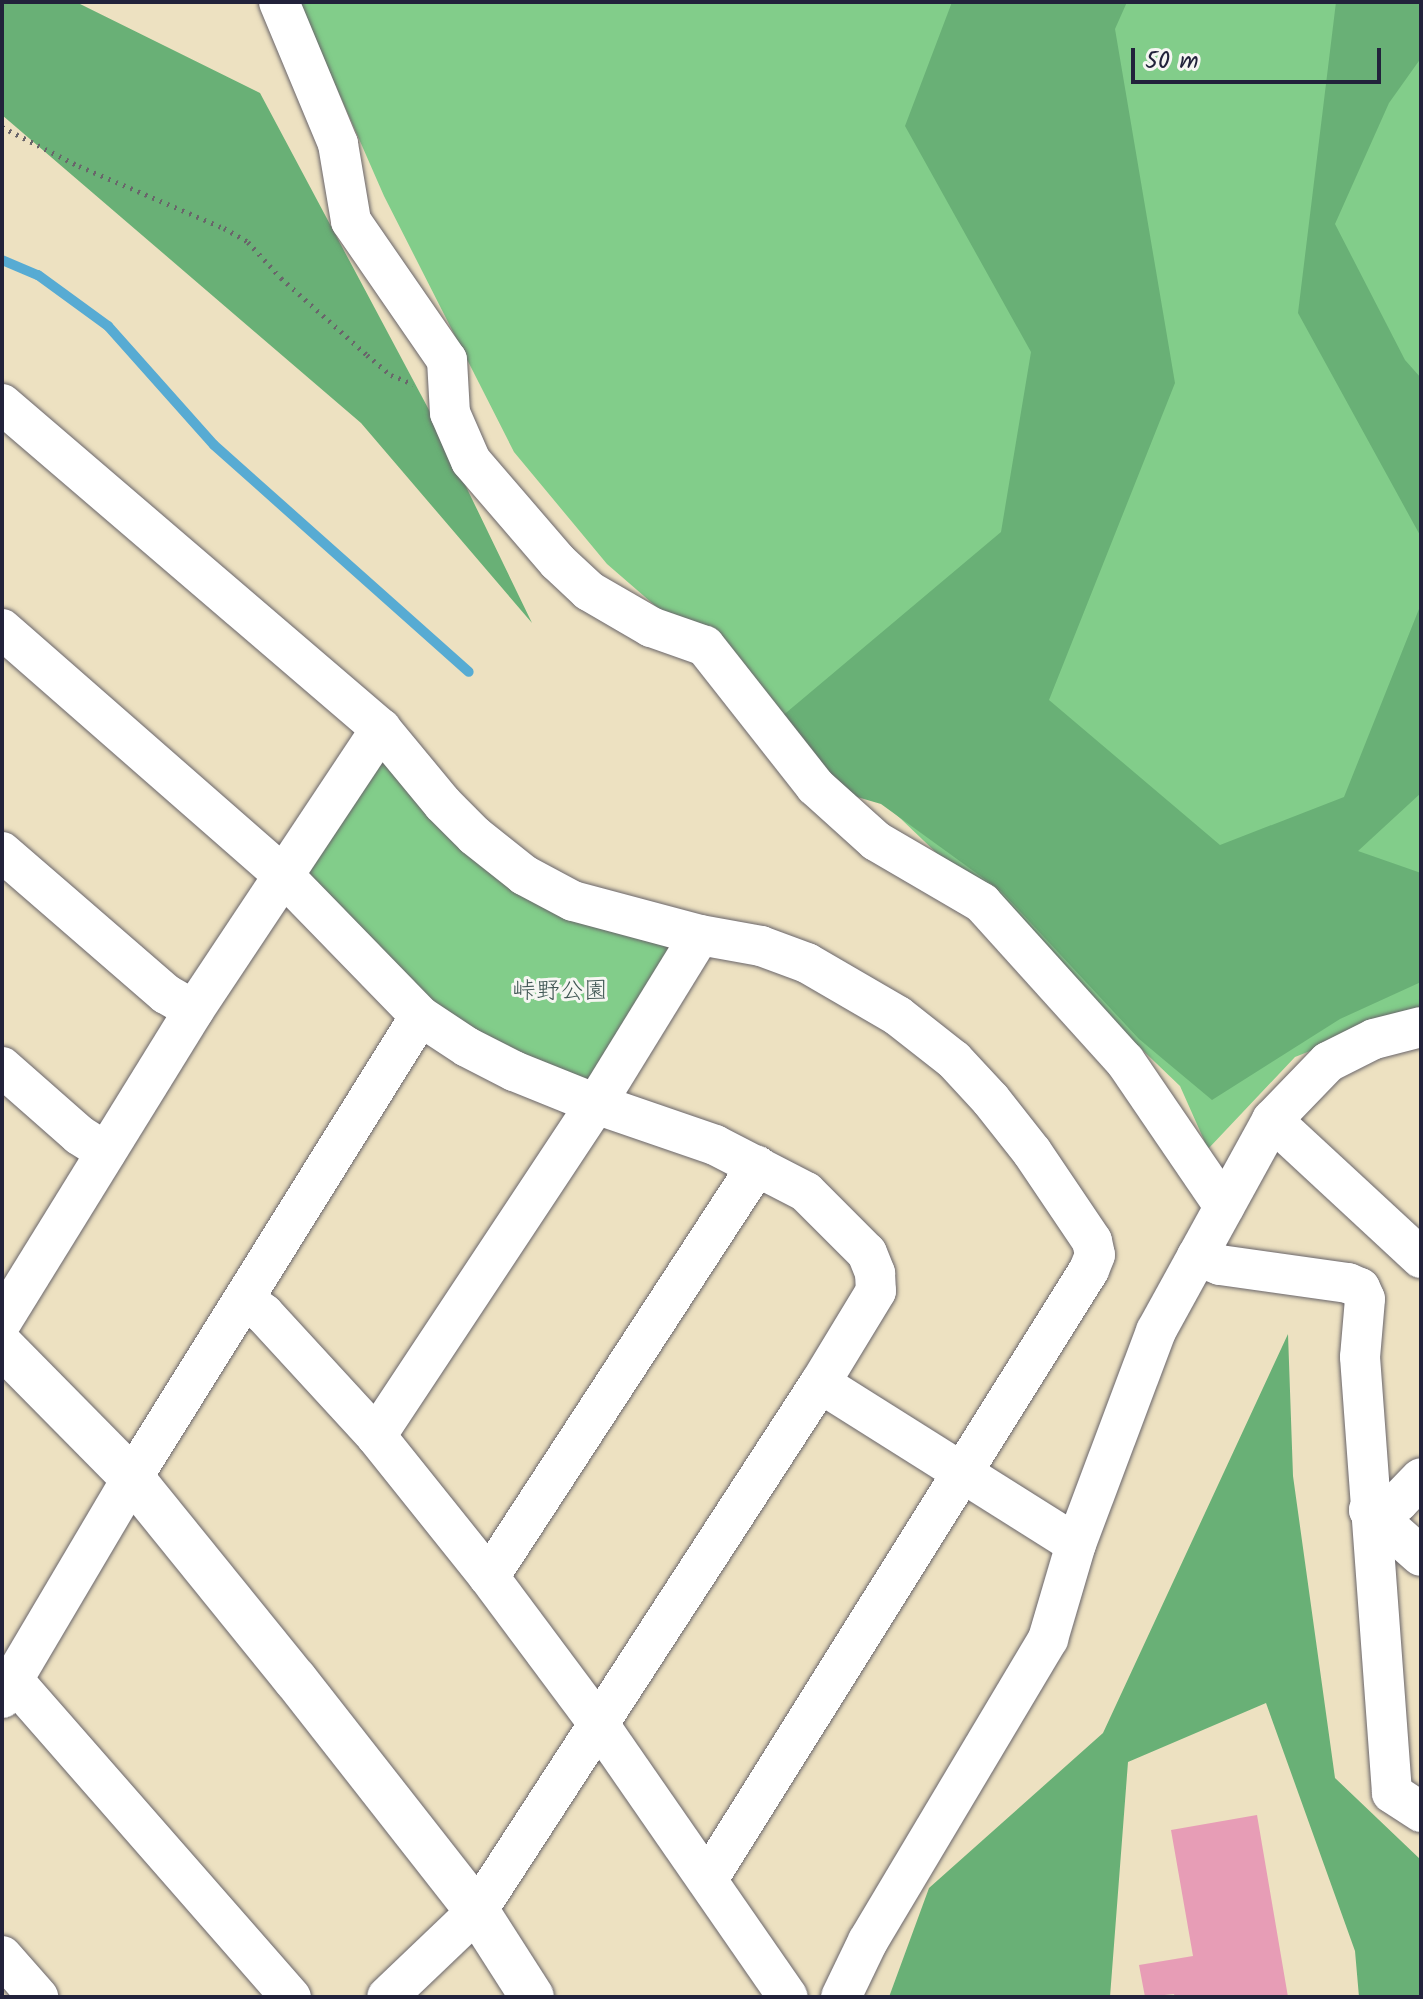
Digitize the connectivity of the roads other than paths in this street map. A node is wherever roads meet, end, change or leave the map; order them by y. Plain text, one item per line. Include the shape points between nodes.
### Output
1 (279, 2) edge
2 (2, 404) edge
3 (2, 629) edge
4 (381, 729) junction
5 (2, 852) edge
6 (283, 875) junction
7 (700, 935) junction
8 (194, 1010) junction
9 (420, 1016) junction
10 (1421, 1027) edge
11 (2, 1067) edge
12 (596, 1104) junction
13 (1272, 1120) junction
14 (106, 1152) junction
15 (757, 1166) junction
16 (1224, 1206) junction
17 (1197, 1256) junction
18 (1421, 1258) edge
19 (244, 1299) junction
20 (2, 1321) edge
21 (2, 1346) edge
22 (820, 1383) junction
23 (376, 1436) junction
24 (960, 1474) junction
25 (132, 1478) junction
26 (1421, 1478) edge
27 (1369, 1510) junction
28 (1076, 1544) junction
29 (1421, 1556) edge
30 (489, 1577) junction
31 (8, 1689) edge
32 (598, 1723) junction
33 (1421, 1812) edge
34 (708, 1879) junction
35 (477, 1911) junction
36 (2, 1956) edge
37 (38, 1997) edge
38 (291, 1997) edge
39 (387, 1997) edge
40 (532, 1997) edge
41 (788, 1997) edge
42 (841, 1997) edge

1 - 16 street via 338,144 351,221 447,360 447,398 457,437 471,461 578,581 619,611 705,646 815,786 876,841 982,903 1125,1061
2 - 4 street
3 - 6 street
4 - 6 street
4 - 7 street via 443,804 524,875 573,901
5 - 8 street via 166,994
6 - 8 street
6 - 9 street
7 - 12 street
7 - 24 street via 761,946 807,963 898,1016 954,1060 1032,1152 1092,1241 1095,1255 1089,1270
8 - 14 street
9 - 12 street via 514,1071
9 - 19 street
10 - 13 street via 1374,1039 1328,1062
11 - 14 street
12 - 15 street via 715,1145
12 - 23 street
13 - 16 street
13 - 18 street
14 - 20 street
15 - 22 street via 806,1192 867,1253 875,1273 876,1291
15 - 30 street
16 - 17 street
17 - 27 street via 1220,1265 1360,1288 1365,1299 1360,1357
17 - 28 street via 1156,1331
19 - 23 street
19 - 25 street
21 - 25 street
22 - 24 street
22 - 32 street
23 - 30 street
24 - 28 street
24 - 34 street
25 - 31 street
25 - 35 street
26 - 27 street via 1398,1502
27 - 29 street
27 - 33 street via 1392,1793
28 - 42 street via 1048,1639 868,1941
30 - 32 street
31 - 38 street
32 - 34 street
32 - 35 street
34 - 41 street
35 - 39 street
35 - 40 street
36 - 37 street

